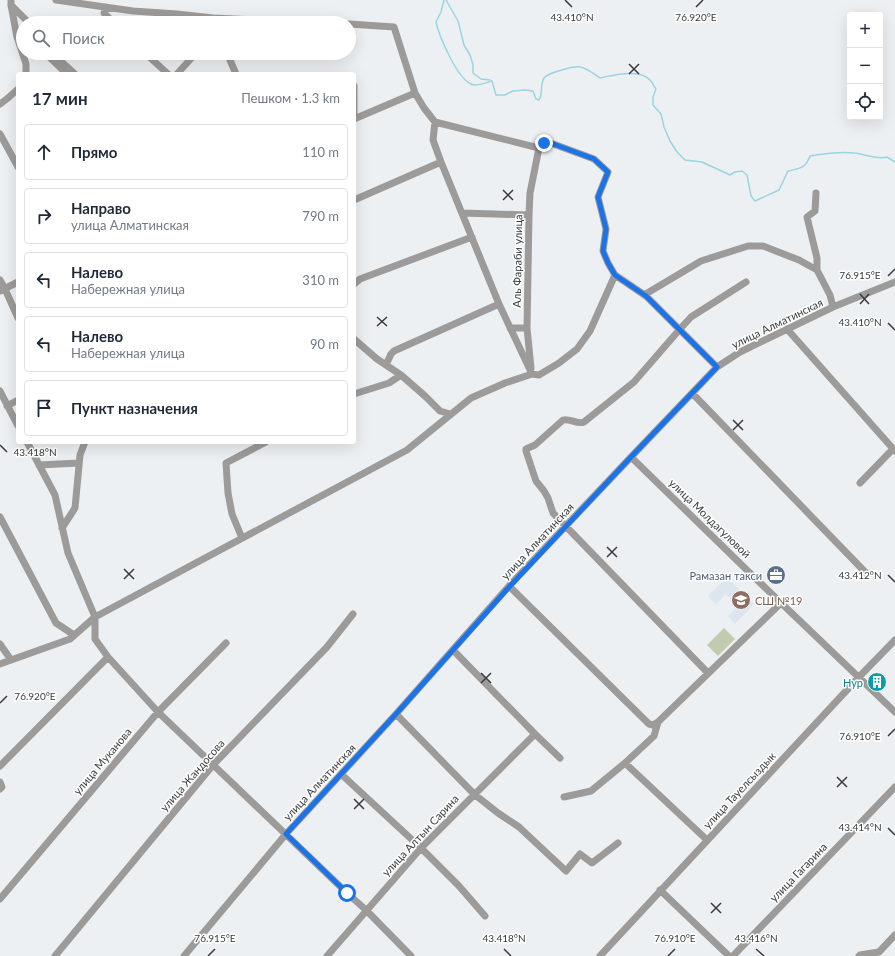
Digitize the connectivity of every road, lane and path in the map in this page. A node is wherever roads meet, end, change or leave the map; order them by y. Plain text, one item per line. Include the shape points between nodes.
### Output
1 (56, 0) edge
2 (11, 3) edge
3 (106, 7) junction
4 (23, 16) edge
5 (106, 16) edge
6 (188, 16) edge
7 (16, 22) edge
8 (356, 24) edge
9 (25, 60) edge
10 (52, 60) edge
11 (60, 60) edge
12 (153, 60) edge
13 (190, 60) edge
14 (230, 60) edge
15 (26, 72) edge
16 (65, 72) edge
17 (74, 72) edge
18 (166, 72) edge
19 (179, 72) edge
20 (235, 72) edge
21 (16, 91) edge
22 (415, 93) junction
23 (0, 104) edge
24 (356, 118) edge
25 (435, 122) junction
26 (0, 134) edge
27 (539, 148) junction
28 (441, 162) junction
29 (16, 163) edge
30 (816, 193) dead end
31 (356, 199) edge
32 (462, 213) junction
33 (529, 215) junction
34 (472, 237) junction
35 (817, 270) junction
36 (615, 275) junction
37 (0, 280) edge
38 (356, 282) edge
39 (746, 282) dead end
40 (895, 282) edge
41 (16, 283) edge
42 (2, 290) edge
43 (644, 294) junction
44 (499, 304) junction
45 (833, 307) junction
46 (16, 314) edge
47 (510, 328) junction
48 (527, 328) junction
49 (680, 329) junction
50 (787, 329) junction
51 (356, 341) edge
52 (386, 365) junction
53 (717, 367) junction
54 (532, 374) junction
55 (401, 375) junction
56 (0, 391) edge
57 (356, 393) edge
58 (692, 393) junction
59 (16, 401) edge
60 (7, 406) junction
61 (450, 414) junction
62 (16, 422) edge
63 (28, 444) edge
64 (84, 444) edge
65 (262, 444) edge
66 (894, 450) edge
67 (631, 457) junction
68 (79, 463) junction
69 (39, 465) junction
70 (860, 483) dead end
71 (0, 517) edge
72 (566, 526) junction
73 (62, 528) junction
74 (242, 538) junction
75 (868, 574) dead end
76 (510, 586) junction
77 (781, 603) junction
78 (353, 614) dead end
79 (95, 616) junction
80 (74, 635) junction
81 (895, 640) edge
82 (226, 643) dead end
83 (0, 644) edge
84 (453, 650) junction
85 (108, 657) junction
86 (11, 660) junction
87 (0, 664) edge
88 (708, 673) junction
89 (859, 677) junction
90 (158, 712) junction
91 (895, 712) edge
92 (396, 714) junction
93 (658, 722) junction
94 (535, 734) junction
95 (560, 758) dead end
96 (625, 764) junction
97 (214, 765) junction
98 (0, 766) edge
99 (341, 774) junction
100 (0, 782) edge
101 (895, 787) edge
102 (0, 789) edge
103 (474, 794) junction
104 (564, 797) dead end
105 (286, 834) junction
106 (707, 840) junction
107 (618, 843) dead end
108 (421, 848) junction
109 (660, 890) junction
110 (0, 899) edge
111 (366, 910) junction
112 (485, 916) dead end
113 (895, 935) edge
114 (55, 956) edge
115 (184, 956) edge
116 (327, 956) edge
117 (411, 956) edge
118 (600, 956) edge
119 (729, 956) edge
120 (733, 956) edge
121 (859, 956) edge

1 - 3 street
2 - 4 street
2 - 7 street
3 - 5 street via 104,14
3 - 6 street
8 - 22 street via 394,27
9 - 15 street
10 - 16 street
11 - 17 street
12 - 18 street
13 - 19 street
14 - 20 street
21 - 23 street
22 - 24 street
22 - 25 street
25 - 27 street
25 - 28 street via 433,140
26 - 29 street
27 - 33 street, Аль Фараби улица via 530,193
27 - 36 street via 548,142 594,159 608,172 598,197 606,229 603,251
28 - 31 street
28 - 32 street
30 - 35 street via 815,211 808,217 817,258
32 - 33 street
32 - 34 street
33 - 48 street, Аль Фараби улица
34 - 38 street
34 - 44 street
35 - 43 street via 763,246 748,246 701,261
35 - 45 street via 830,295
36 - 43 street
36 - 54 street via 590,331 577,349 539,375
37 - 42 street
39 - 49 street via 691,317
40 - 45 street, улица Алматинская
41 - 42 street
42 - 46 street
43 - 49 street
44 - 47 street
44 - 52 street via 394,351
45 - 50 street, улица Алматинская
47 - 48 street
47 - 54 street
48 - 54 street, Аль Фараби улица
49 - 53 street
49 - 72 street via 634,382 584,422 580,424 565,419 535,445 526,448 526,455 536,480 548,498 553,513
50 - 53 street, улица Алматинская via 740,352
50 - 66 street
51 - 52 street
52 - 55 street
53 - 58 street, улица Алматинская
54 - 61 street via 471,398
55 - 57 street via 389,383
55 - 61 street via 440,411
56 - 60 street
58 - 67 street, улица Алматинская
58 - 75 street
59 - 60 street
60 - 62 street
61 - 74 street via 407,450
63 - 69 street
64 - 68 street
65 - 74 street via 226,463 232,514
66 - 70 street
67 - 72 street, улица Алматинская
67 - 77 street, улица Молдагуловой
68 - 69 street
68 - 73 street via 75,508
69 - 73 street via 55,494
71 - 80 street via 56,623
72 - 76 street, улица Алматинская
72 - 88 street
73 - 79 street via 68,553
74 - 79 street
76 - 84 street, улица Алматинская
76 - 93 street via 649,724
77 - 88 street
77 - 89 street, улица Молдагуловой
78 - 97 street, улица Жандосова via 327,647
79 - 80 street
79 - 85 street via 95,639
80 - 86 street via 70,639
81 - 89 street, улица Тауелсыздык
82 - 90 street, улица Муканова
83 - 86 street
84 - 92 street, улица Алматинская
84 - 94 street
85 - 90 street
85 - 98 street
86 - 87 street
88 - 93 street
89 - 91 street, улица Молдагуловой
89 - 106 street, улица Тауелсыздык
90 - 97 street
90 - 110 street, улица Муканова
92 - 99 street, улица Алматинская
92 - 103 street
93 - 96 street via 654,736
94 - 95 street
94 - 103 street, улица Алтын Сарина
96 - 104 street via 591,792
96 - 106 street
97 - 105 street
97 - 114 street, улица Жандосова
99 - 105 street, улица Алматинская
99 - 108 street
100 - 102 street
101 - 120 street, улица Гагарина
103 - 107 street via 519,827 566,871 580,854 592,863
103 - 108 street, улица Алтын Сарина
105 - 111 street
105 - 115 street, улица Алматинская
106 - 109 street, улица Тауелсыздык
108 - 111 street, улица Алтын Сарина
108 - 112 street
109 - 118 street, улица Тауелсыздык
109 - 119 street
111 - 116 street, улица Алтын Сарина
111 - 117 street
113 - 121 street via 879,952

